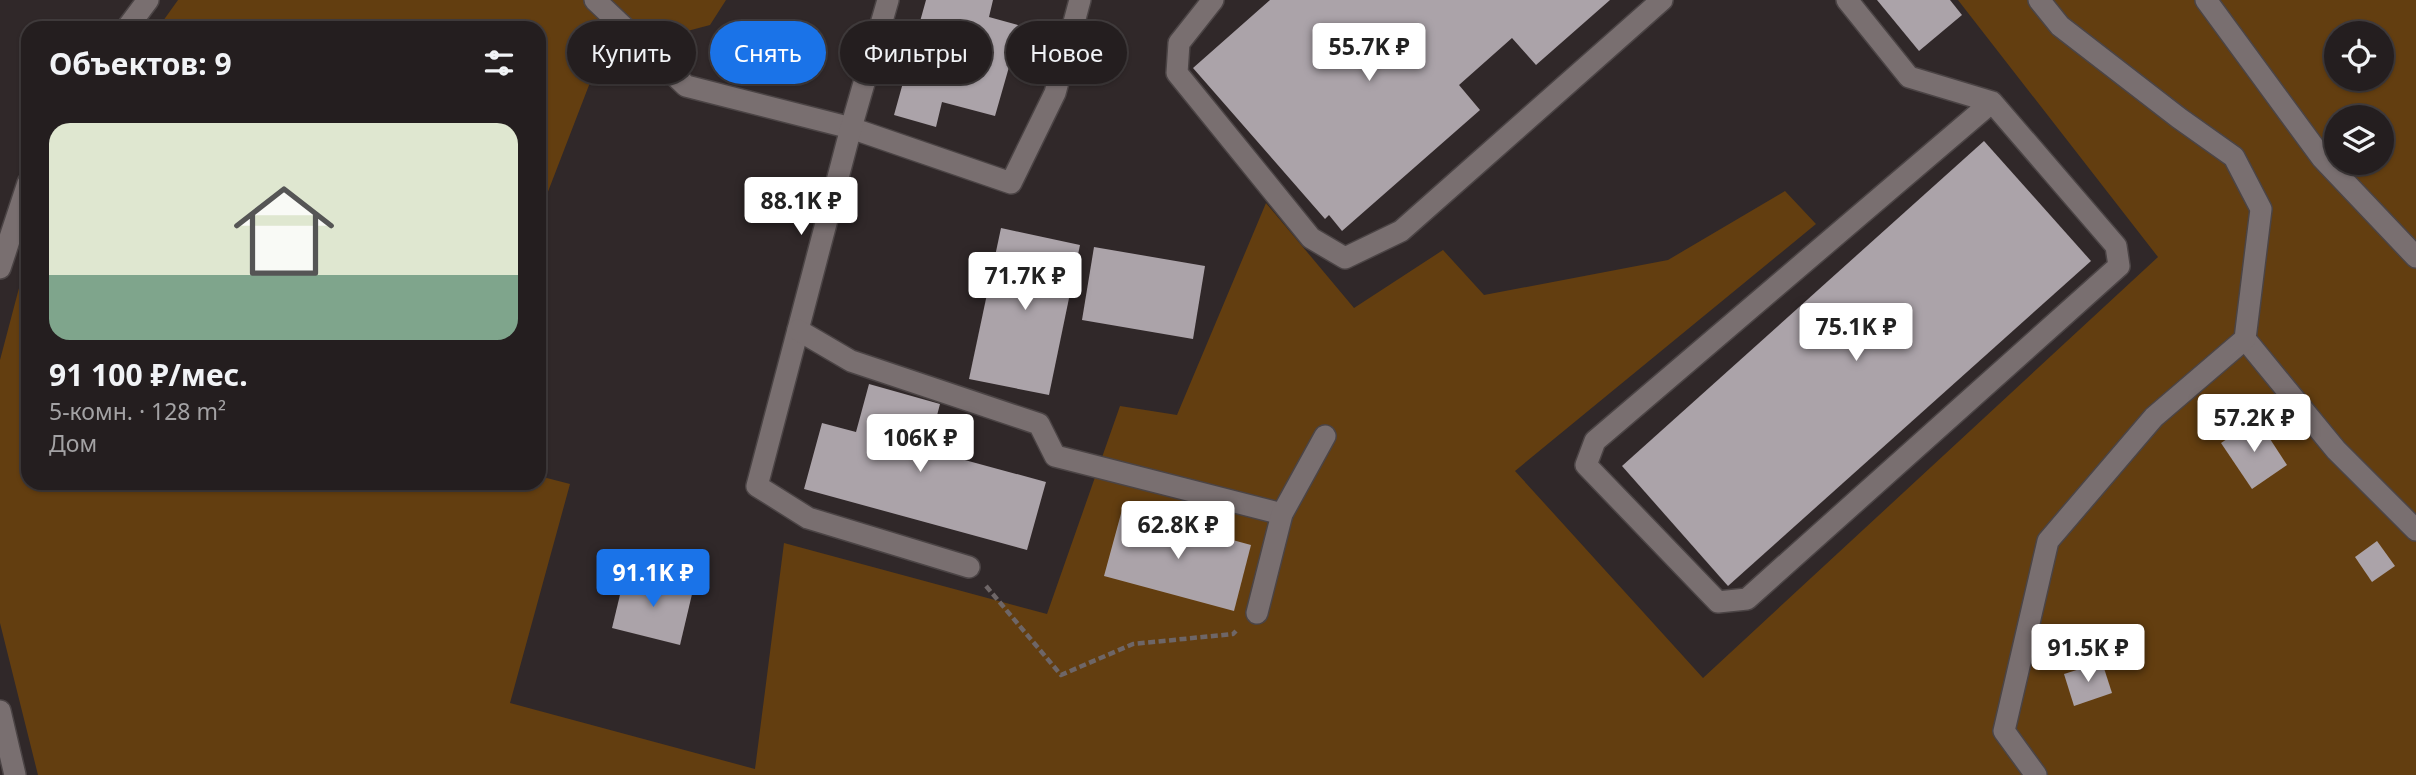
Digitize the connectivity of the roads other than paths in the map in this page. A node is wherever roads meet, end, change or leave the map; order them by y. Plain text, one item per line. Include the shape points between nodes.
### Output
1 (148, 0) edge
2 (595, 0) edge
3 (888, 0) edge
4 (1080, 0) edge
5 (1213, 0) edge
6 (1662, 0) edge
7 (1847, 0) edge
8 (2039, 0) edge
9 (2206, 0) edge
10 (132, 21) edge
11 (1992, 102) junction
12 (851, 128) junction
13 (21, 204) edge
14 (2416, 257) edge
15 (0, 268) edge
16 (798, 330) junction
17 (2245, 339) junction
18 (1325, 436) dead end
19 (1282, 513) junction
20 (2416, 530) edge
21 (969, 567) road end
22 (1257, 613) road end
23 (0, 711) edge
24 (15, 775) edge
25 (2036, 775) edge

1 - 10 street
2 - 12 street via 686,86
3 - 12 street
4 - 12 street via 1055,93 1011,183
5 - 6 street via 1179,43 1177,73 1311,239 1345,258 1401,231
7 - 11 street via 1909,76
8 - 17 street via 2060,26 2234,158 2262,209
9 - 14 street via 2322,159
11 - 11 street via 2116,246 2119,266 1746,599 1717,602 1586,465 1595,441
12 - 16 street
13 - 15 street
16 - 19 street via 851,361 1039,424 1055,456
16 - 21 street via 757,486 808,518
17 - 20 street via 2336,450
17 - 25 street via 2154,417 2048,541 2004,731
18 - 19 street
19 - 22 street
23 - 24 street

